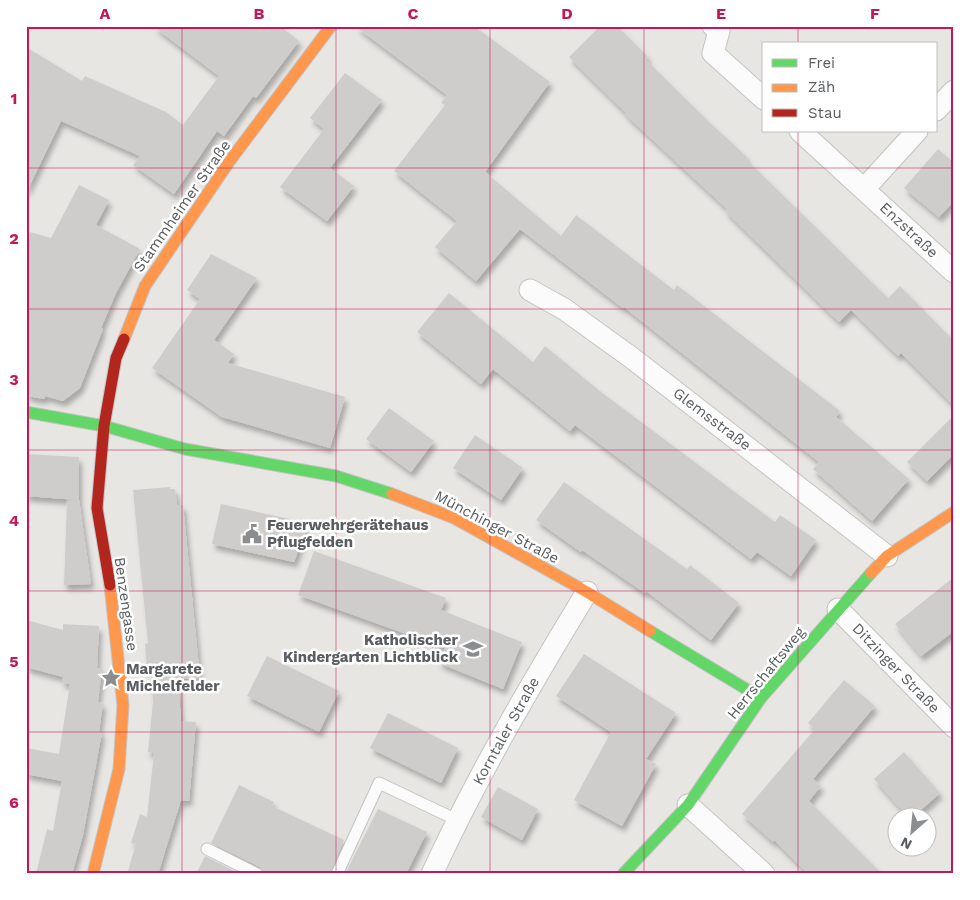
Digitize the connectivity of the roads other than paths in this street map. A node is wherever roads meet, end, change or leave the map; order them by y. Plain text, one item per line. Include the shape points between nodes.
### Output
1 (331, 26) edge
2 (718, 28) edge
3 (954, 91) edge
4 (762, 97) edge
5 (938, 108) edge
6 (801, 132) edge
7 (916, 132) edge
8 (864, 189) junction
9 (954, 272) edge
10 (530, 290) dead end
11 (26, 412) edge
12 (104, 426) junction
13 (954, 512) edge
14 (887, 556) junction
15 (587, 592) junction
16 (838, 609) junction
17 (761, 698) junction
18 (954, 727) edge
19 (688, 805) junction
20 (457, 820) junction
21 (207, 849) dead end
22 (92, 874) edge
23 (257, 874) edge
24 (336, 874) edge
25 (432, 874) edge
26 (623, 874) edge
27 (764, 874) edge

1 - 12 street, Stammheimer Straße via 229,162 145,286 116,358
2 - 4 street via 714,53
3 - 5 street
6 - 8 street, Enzstraße
7 - 8 street
8 - 9 street, Enzstraße
10 - 14 street, Glemsstraße via 564,309 632,358
11 - 12 street, Münchinger Straße
12 - 15 street, Münchinger Straße via 185,449 336,476 409,499 454,518
12 - 22 street, Benzengasse via 97,508 115,617 123,706 120,769
13 - 14 street, Herrschaftsweg
14 - 16 street, Herrschaftsweg
15 - 17 street, Münchinger Straße
15 - 20 street, Korntaler Straße via 518,705
16 - 17 street, Herrschaftsweg
16 - 18 street, Ditzinger Straße
17 - 19 street, Herrschaftsweg
19 - 26 street, Herrschaftsweg
19 - 27 street
20 - 24 lane via 379,783
20 - 25 street, Korntaler Straße
21 - 23 lane

